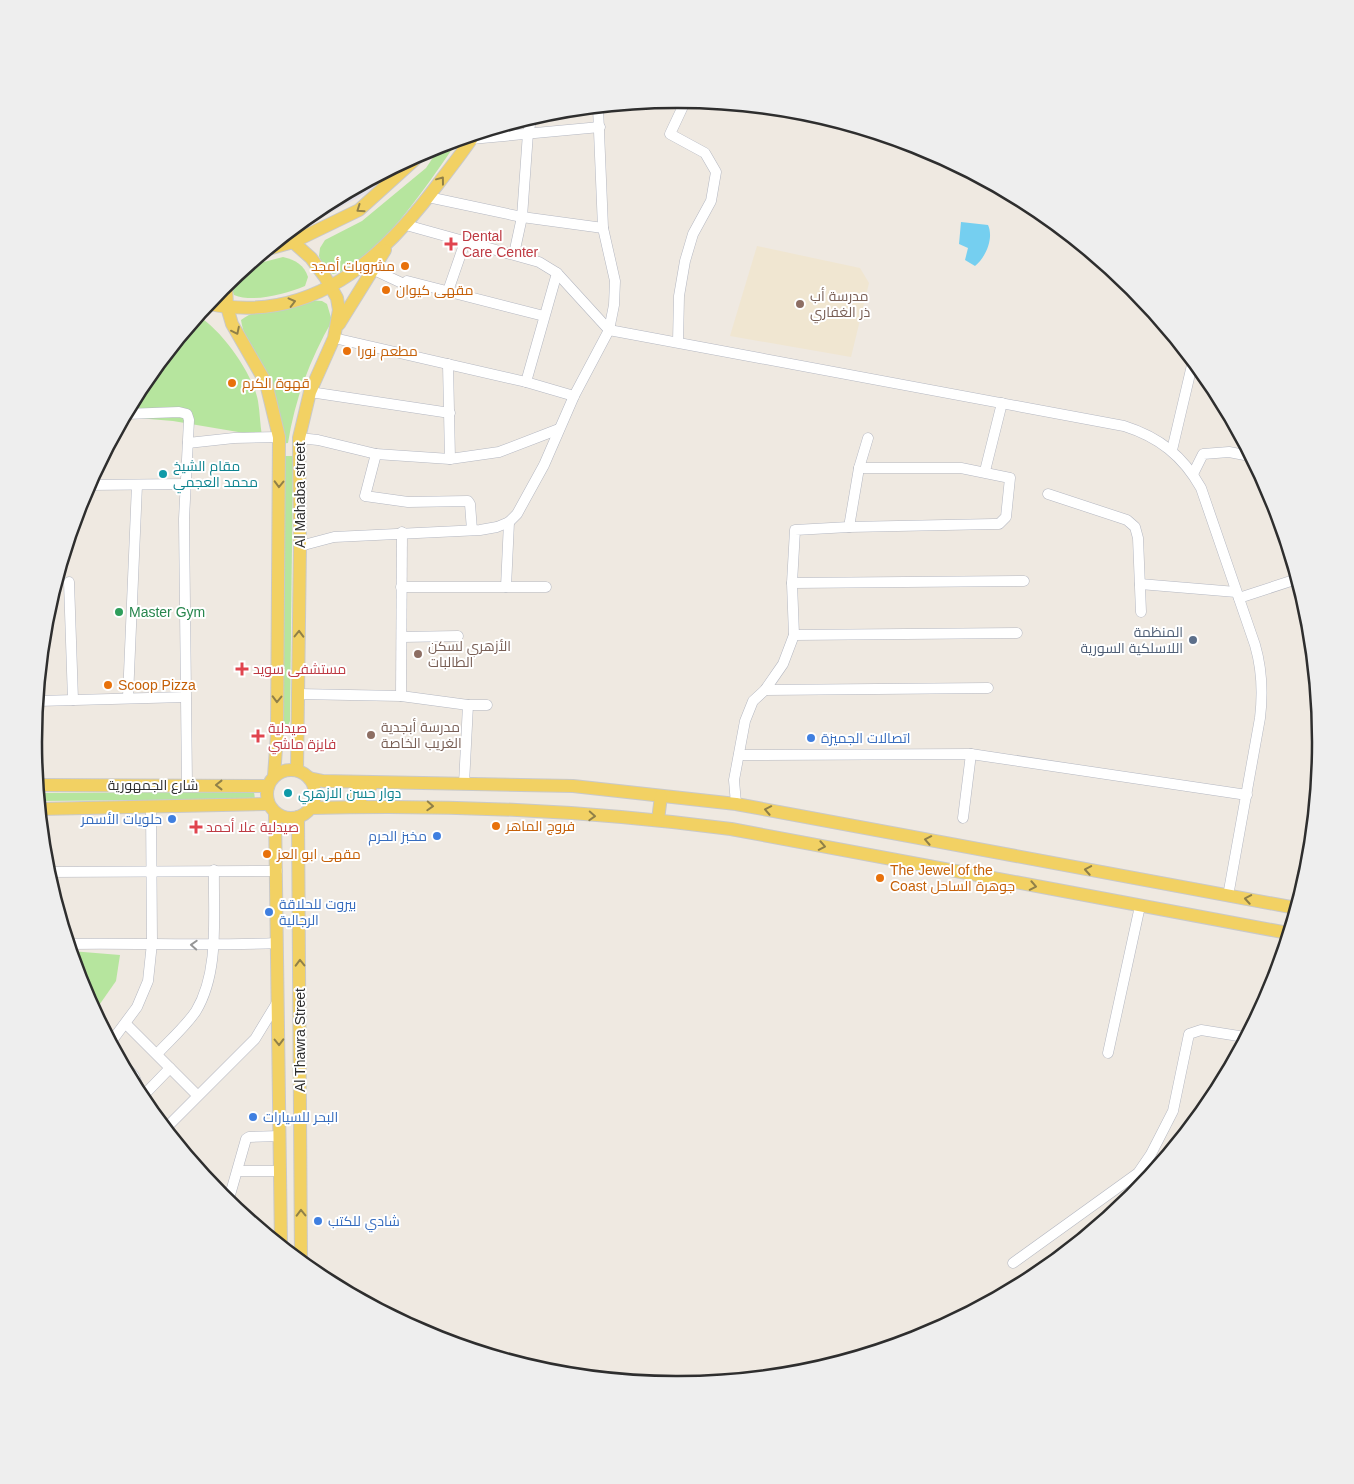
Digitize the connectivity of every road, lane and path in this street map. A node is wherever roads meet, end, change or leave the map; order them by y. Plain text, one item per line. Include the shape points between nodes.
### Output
1 (682, 108) edge
2 (599, 113) edge
3 (530, 125) edge
4 (600, 127) junction
5 (528, 133) junction
6 (491, 136) edge
7 (469, 143) edge
8 (404, 170) edge
9 (428, 197) junction
10 (522, 217) junction
11 (406, 226) junction
12 (604, 228) junction
13 (393, 238) junction
14 (293, 242) junction
15 (464, 242) junction
16 (284, 244) edge
17 (514, 254) junction
18 (374, 270) junction
19 (557, 273) junction
20 (331, 287) junction
21 (448, 291) junction
22 (226, 295) edge
23 (217, 305) edge
24 (227, 307) junction
25 (544, 316) junction
26 (609, 330) junction
27 (336, 332) junction
28 (678, 342) junction
29 (448, 364) junction
30 (1191, 370) edge
31 (526, 382) junction
32 (310, 392) junction
33 (574, 396) junction
34 (1002, 403) junction
35 (450, 413) junction
36 (135, 414) edge
37 (559, 429) junction
38 (279, 438) junction
39 (299, 438) junction
40 (868, 438) dead end
41 (188, 443) junction
42 (1172, 450) junction
43 (279, 453) junction
44 (298, 454) junction
45 (376, 454) junction
46 (1242, 455) edge
47 (450, 459) junction
48 (859, 468) junction
49 (985, 471) junction
50 (1193, 474) junction
51 (186, 484) junction
52 (97, 485) edge
53 (136, 485) junction
54 (1048, 494) dead end
55 (509, 522) junction
56 (849, 527) junction
57 (472, 530) junction
58 (402, 532) junction
59 (300, 546) junction
60 (1024, 581) dead end
61 (1291, 581) edge
62 (69, 582) dead end
63 (792, 583) junction
64 (1140, 584) junction
65 (401, 587) junction
66 (506, 587) junction
67 (546, 587) dead end
68 (1238, 595) junction
69 (1141, 612) dead end
70 (1017, 633) dead end
71 (794, 634) junction
72 (458, 636) dead end
73 (402, 637) junction
74 (988, 688) dead end
75 (765, 690) junction
76 (298, 694) junction
77 (401, 696) junction
78 (185, 697) junction
79 (128, 698) junction
80 (73, 700) junction
81 (44, 701) edge
82 (468, 705) junction
83 (487, 705) dead end
84 (277, 735) junction
85 (298, 736) junction
86 (739, 754) junction
87 (971, 754) junction
88 (297, 770) junction
89 (309, 778) junction
90 (271, 781) junction
91 (396, 783) junction
92 (464, 784) junction
93 (44, 785) edge
94 (187, 785) junction
95 (1247, 795) junction
96 (661, 796) junction
97 (736, 804) junction
98 (151, 806) junction
99 (363, 806) junction
100 (46, 808) edge
101 (272, 808) junction
102 (311, 808) junction
103 (298, 817) junction
104 (963, 818) dead end
105 (658, 820) junction
106 (214, 870) junction
107 (276, 870) junction
108 (150, 871) junction
109 (56, 872) edge
110 (1228, 896) junction
111 (1140, 906) junction
112 (1290, 907) edge
113 (1282, 932) edge
114 (152, 943) junction
115 (278, 943) junction
116 (75, 944) edge
117 (213, 946) junction
118 (278, 1001) junction
119 (126, 1024) junction
120 (1239, 1036) edge
121 (116, 1037) edge
122 (1108, 1053) dead end
123 (157, 1054) junction
124 (170, 1068) junction
125 (147, 1092) edge
126 (197, 1095) junction
127 (300, 1119) junction
128 (280, 1120) junction
129 (170, 1123) edge
130 (280, 1136) junction
131 (300, 1151) junction
132 (280, 1154) junction
133 (239, 1171) junction
134 (280, 1171) junction
135 (231, 1194) edge
136 (281, 1237) edge
137 (301, 1253) edge
138 (1013, 1264) dead end

1 - 28 street via 670,134 705,153 716,172 711,200 693,234 685,261 679,296
2 - 4 street
3 - 5 street
4 - 5 street
4 - 12 street
5 - 6 street
5 - 10 street
9 -> 7 main road
8 -> 14 main road via 359,210
9 - 10 street
9 - 11 main road
10 - 12 street
10 - 17 street
11 - 13 main road
11 - 15 street
12 - 26 street via 615,281
13 - 18 main road
13 - 20 main road via 368,262
14 - 16 main road
14 - 20 main road, Al Mahaba street via 311,258
15 - 17 street
15 - 21 street
17 - 19 street via 539,262
18 - 21 street via 404,284 407,281
18 - 27 main road
19 - 25 street
19 - 26 street
24 -> 20 main road via 282,305
20 - 27 main road, Al Mahaba street via 340,310
21 - 25 street
22 - 24 main road, Al Mahaba street
23 - 24 main road
24 -> 38 main road, Al Mahaba street via 241,340 266,383
25 - 31 street
26 - 28 street
26 - 33 street
27 - 29 street
27 - 32 main road, Al Mahaba street
28 - 34 street
29 - 31 street
29 - 35 street
30 - 42 street
31 - 33 street
32 - 35 street
32 - 39 main road, Al Mahaba street
33 - 37 street
34 - 42 street via 1124,426 1150,436
34 - 49 street
35 - 47 street
36 - 41 street via 187,414
37 - 47 street via 499,452
37 - 55 street via 544,465 517,514
38 - 41 street via 214,439
38 - 43 main road, Al Mahaba street
39 - 44 main road, Al Mahaba street
39 - 45 street
40 - 48 street
41 - 51 street
42 - 50 street
43 - 44 main road
43 -> 84 main road, Al Mahaba street
44 - 59 main road, Al Mahaba street
45 - 47 street
45 - 57 street via 365,496 408,502 470,502
46 - 50 street via 1203,454
48 - 49 street
48 - 56 street
49 - 56 street via 1010,478 1006,517 999,524
50 - 68 street
51 - 53 street
51 - 78 street
52 - 53 street
53 - 79 street
54 - 64 street via 1133,524 1138,534
55 - 57 street
55 - 66 street
56 - 63 street via 795,530
57 - 58 street
58 - 59 street via 334,537
58 - 65 street
76 -> 59 main road, Al Mahaba street
60 - 63 street
61 - 68 street
62 - 80 street
63 - 71 street
64 - 68 street
64 - 69 street
65 - 66 street
65 - 73 street
66 - 67 street
68 - 95 street via 1258,656 1262,680 1261,712
70 - 71 street
71 - 75 street via 783,664
72 - 73 street
73 - 77 street
74 - 75 street
75 - 86 street via 753,701 745,721
76 - 77 street
76 - 85 main road, Al Mahaba street
77 - 82 street
78 - 79 street
78 - 94 street
79 - 80 street
80 - 81 street
82 - 83 street
82 - 92 street
84 - 85 main road via 285,739
84 - 90 main road, Al Mahaba street
85 - 88 main road, Al Mahaba street
86 - 87 street
86 - 97 street via 734,780
87 - 95 street
87 - 104 street
88 - 89 main road
88 - 90 main road via 284,770
89 - 91 main road
89 - 102 main road via 315,792
90 -> 94 main road, شارع الجمهورية
90 - 101 main road
91 - 92 main road
91 - 99 main road via 358,788 355,795
92 - 96 main road via 573,786
93 - 94 main road, شارع الجمهورية
95 - 110 street
96 - 97 main road
96 - 105 main road
110 -> 97 main road
98 - 100 main road, شارع الجمهورية
98 - 101 main road, شارع الجمهورية
98 - 108 street
99 - 102 main road
99 -> 105 main road via 424,806
101 - 103 main road via 282,817
101 - 107 main road, Al Thawra Street
102 - 103 main road
127 -> 103 main road, Al Thawra Street
105 -> 111 main road via 731,829
106 - 107 street
106 - 108 street
106 - 117 street
107 - 115 main road, Al Thawra Street
108 - 109 street
108 - 114 street
112 -> 110 main road
111 - 113 main road
111 - 122 street
114 - 116 street
117 -> 114 street
114 - 119 street via 148,981
115 - 117 street
115 - 118 main road, Al Thawra Street
117 - 123 street via 208,985 195,1011
118 - 126 street via 255,1039
118 -> 128 main road, Al Thawra Street
119 - 121 street
119 - 123 street
120 - 138 street via 1201,1030 1189,1034 1173,1111 1138,1173
123 - 124 street
124 - 125 street
124 - 126 street
126 - 129 street
127 - 128 main road
127 - 131 main road, Al Thawra Street
128 - 130 main road, Al Thawra Street
130 - 132 main road, Al Thawra Street
130 - 133 street via 246,1140
131 - 132 main road
137 -> 131 main road, Al Thawra Street
132 - 134 main road, Al Thawra Street
133 - 134 street
133 - 135 street
134 - 136 main road, Al Thawra Street

